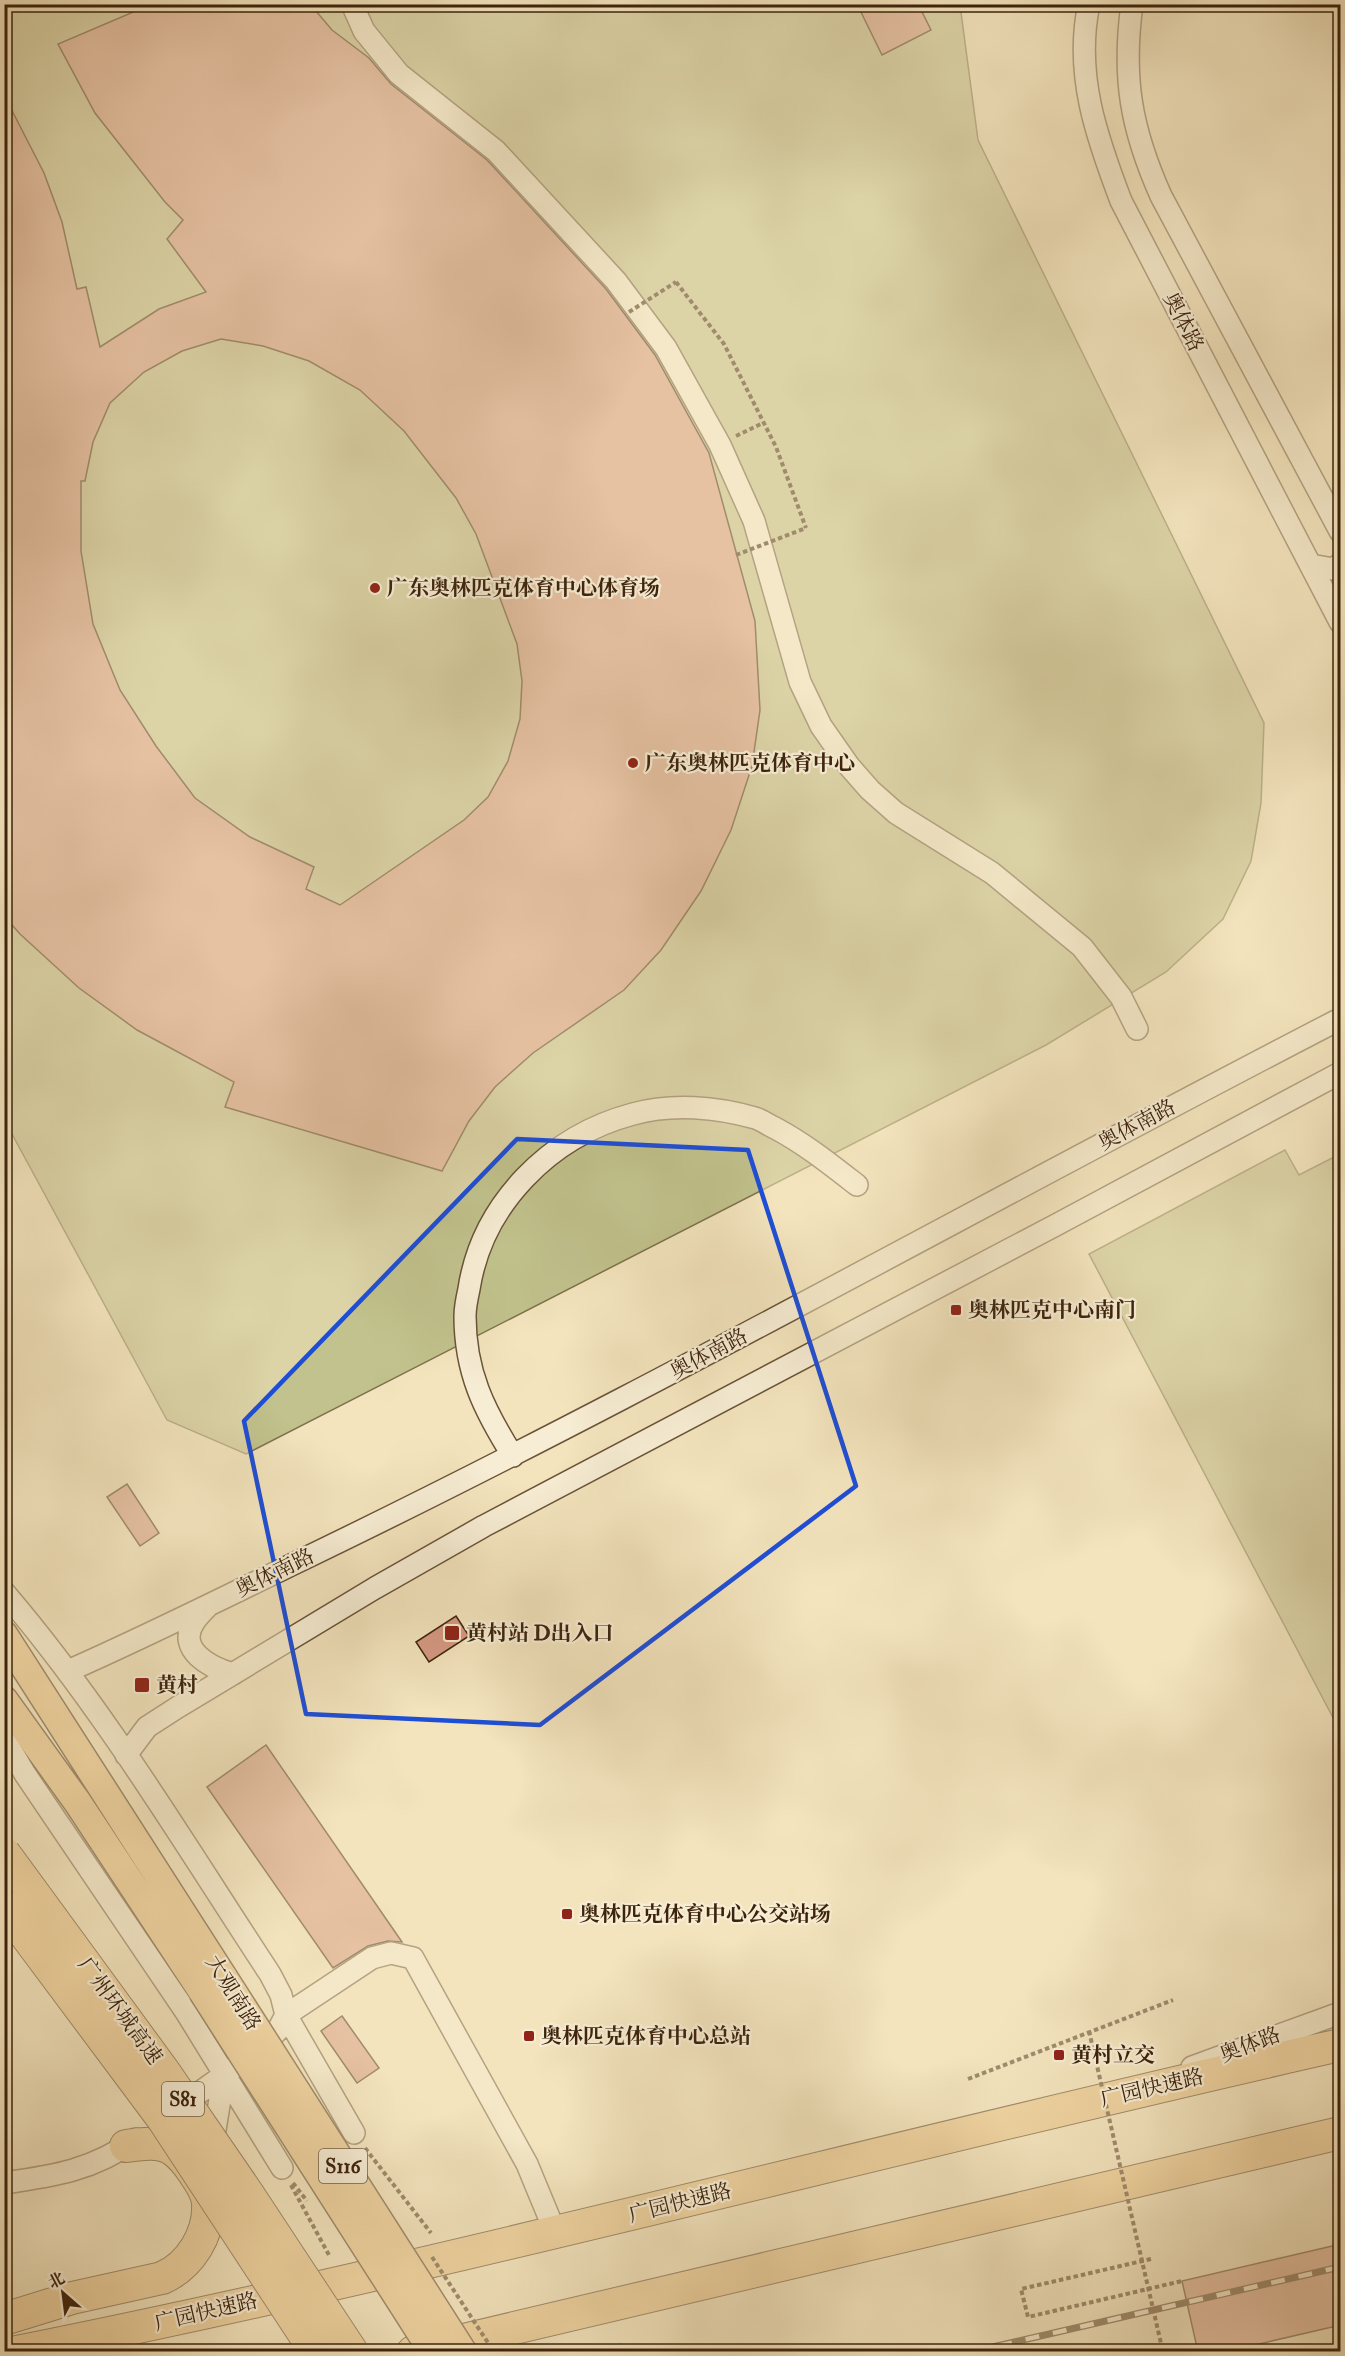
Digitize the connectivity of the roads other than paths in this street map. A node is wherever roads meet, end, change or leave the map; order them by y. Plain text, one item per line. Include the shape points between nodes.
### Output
1 (352, 4) edge
2 (1089, 4) edge
3 (1132, 4) edge
4 (1341, 531) edge
5 (1341, 564) edge
6 (1311, 565) junction
7 (1341, 622) edge
8 (1336, 1025) edge
9 (1137, 1029) dead end
10 (1341, 1073) edge
11 (857, 1185) dead end
12 (513, 1456) junction
13 (4, 1592) edge
14 (207, 1607) junction
15 (4, 1635) edge
16 (68, 1671) junction
17 (234, 1674) junction
18 (4, 1700) edge
19 (4, 1738) edge
20 (126, 1755) junction
21 (4, 1843) edge
22 (4, 1853) edge
23 (4, 1906) edge
24 (4, 1917) edge
25 (213, 1985) junction
26 (121, 2012) junction
27 (1341, 2013) edge
28 (286, 2014) junction
29 (1341, 2045) edge
30 (224, 2075) junction
31 (1126, 2093) junction
32 (354, 2133) road end
33 (1341, 2133) edge
34 (126, 2146) junction
35 (282, 2168) road end
36 (201, 2179) junction
37 (4, 2183) edge
38 (556, 2234) junction
39 (4, 2319) edge
40 (17, 2352) edge
41 (316, 2352) edge
42 (352, 2352) edge
43 (413, 2352) edge
44 (433, 2352) edge
45 (463, 2352) edge

1 - 9 street via 364,30 399,74 496,151 616,281 666,348 720,445 754,520 800,682 826,734 863,782 896,813 992,873 1082,947 1121,997
2 - 6 street, 奥体路 via 1086,42 1090,107 1097,138 1121,201
3 - 4 street, 奥体路 via 1128,78 1131,107 1146,162 1171,216
5 - 6 street via 1333,569
6 - 7 street, 奥体路
8 - 12 street, 奥体南路 via 1062,1165
10 - 17 street via 484,1526
11 - 12 street via 803,1143 757,1118 716,1110 675,1107 633,1114 587,1132 550,1155 516,1185 492,1217 478,1249 465,1315 474,1383 489,1418
12 - 14 street, 奥体南路
13 - 16 street
14 - 16 street, 奥体南路
14 - 17 street via 192,1623 188,1639 204,1662
15 - 25 main road, 大观南路 / S116
16 - 20 street
17 - 20 street via 147,1727
18 - 25 main road, 大观南路 / S116
19 - 30 street
20 - 28 street via 270,1974
21 - 26 highway, bridge
22 - 26 highway, 广州环城高速 / S81, bridge
23 - 36 highway, 广州环城高速 / S81, bridge via 130,2073
24 - 36 highway, bridge via 155,2110
25 - 44 main road, 大观南路 / S116, bridge
25 - 45 main road, 大观南路 / S116, bridge via 314,2122
26 - 42 highway, 广州环城高速 / S81, bridge
27 - 31 street, 奥体路
28 - 30 street via 278,2030 259,2050
28 - 32 street
28 - 38 street via 372,1958 391,1953 413,1958 527,2164
29 - 31 highway, 广园快速路
30 - 34 street
30 - 35 street
30 - 36 street
31 - 38 highway, 广园快速路
33 - 43 highway
34 - 36 highway via 144,2144 171,2149
34 - 37 street via 75,2171
36 - 39 highway via 208,2201 207,2217 201,2238 188,2261 176,2272
36 - 41 highway, 广州环城高速 / S81, bridge
38 - 40 highway, 广园快速路

